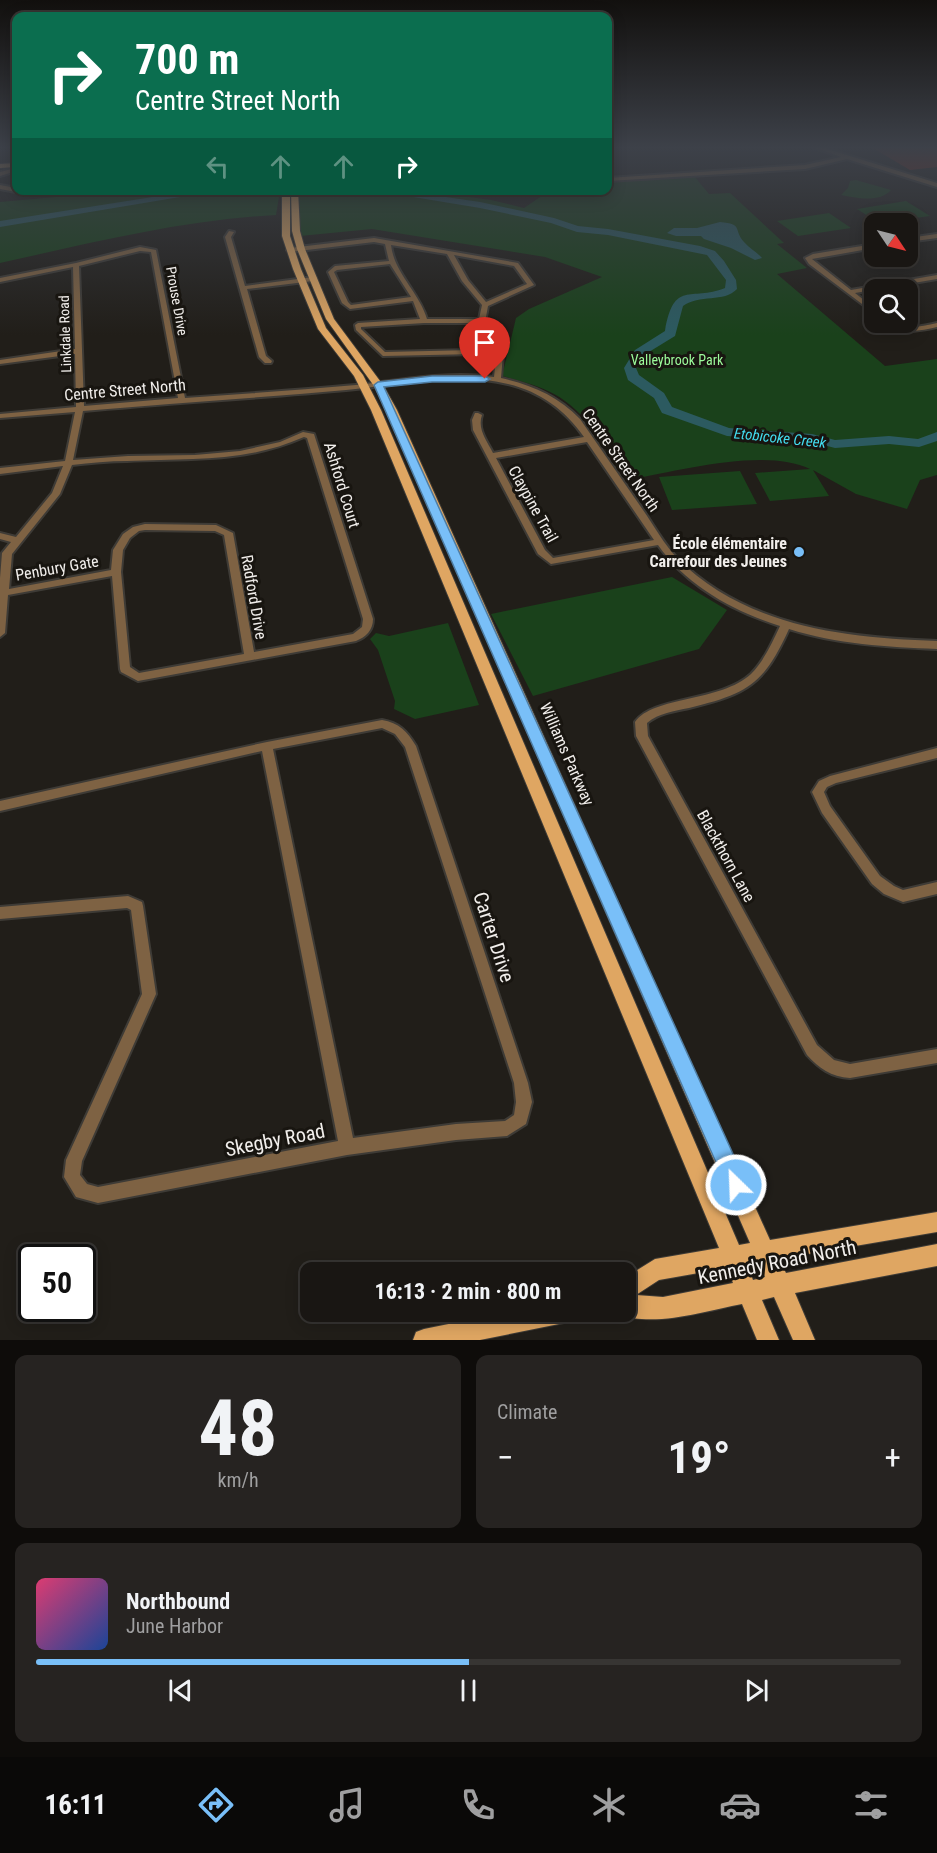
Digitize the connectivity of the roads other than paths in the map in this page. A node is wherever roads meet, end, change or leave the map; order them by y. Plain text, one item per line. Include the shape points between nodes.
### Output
1 (285, 210) edge
2 (295, 210) edge
3 (231, 232) dead end
4 (937, 236) edge
5 (918, 239) edge
6 (388, 242) junction
7 (864, 248) edge
8 (301, 249) junction
9 (290, 250) junction
10 (449, 252) junction
11 (393, 262) junction
12 (76, 265) junction
13 (937, 277) edge
14 (0, 280) edge
15 (308, 280) junction
16 (243, 288) junction
17 (850, 292) junction
18 (414, 299) junction
19 (864, 303) edge
20 (485, 305) junction
21 (424, 321) junction
22 (482, 321) junction
23 (937, 325) edge
24 (918, 328) edge
25 (80, 351) junction
26 (476, 352) junction
27 (268, 361) dead end
28 (0, 362) edge
29 (497, 380) junction
30 (372, 385) junction
31 (182, 400) junction
32 (80, 408) junction
33 (478, 415) dead end
34 (0, 416) edge
35 (590, 439) junction
36 (490, 456) junction
37 (68, 465) junction
38 (0, 471) edge
39 (0, 536) edge
40 (17, 540) junction
41 (660, 542) junction
42 (116, 572) junction
43 (3, 593) junction
44 (785, 626) junction
45 (0, 633) edge
46 (937, 645) edge
47 (249, 655) junction
48 (267, 746) junction
49 (937, 753) edge
50 (0, 806) edge
51 (937, 888) edge
52 (0, 913) edge
53 (937, 1056) edge
54 (347, 1147) junction
55 (937, 1222) edge
56 (766, 1251) junction
57 (937, 1255) edge
58 (733, 1257) junction
59 (636, 1282) edge
60 (782, 1285) junction
61 (748, 1292) junction
62 (636, 1307) edge
63 (514, 1322) edge
64 (424, 1340) edge
65 (768, 1340) edge
66 (804, 1340) edge

1 - 9 main road, Williams Parkway
2 - 8 main road, Williams Parkway
3 - 16 street via 228,237
4 - 5 street
6 - 8 street via 374,240
6 - 10 street
6 - 11 street
7 - 17 street via 808,258
8 - 9 street
8 - 15 main road, Williams Parkway
9 - 15 main road, Williams Parkway
10 - 20 street via 465,281
10 - 20 street via 516,264 531,285
11 - 18 street
11 - 18 street via 335,268 331,272 350,307
12 - 14 street
12 - 25 street, Linkdale Road
12 - 31 street, Prouse Drive via 140,249 154,251
13 - 17 street
15 - 16 street
15 - 30 main road, Williams Parkway via 322,329
16 - 27 street via 263,357
17 - 19 street
18 - 21 street
20 - 22 street
21 - 22 street
21 - 26 street via 362,323 358,329 383,354
22 - 26 street
23 - 24 street
25 - 28 street
25 - 32 street, Linkdale Road
26 - 29 street via 500,356
29 - 30 street, Centre Street North via 453,378
29 - 35 street, Centre Street North via 536,390 555,400
30 - 31 street, Centre Street North
30 - 56 main road, Williams Parkway
30 - 58 main road, Williams Parkway
31 - 32 street, Centre Street North
32 - 34 street, Centre Street North
32 - 37 street, Linkdale Road
33 - 36 street, Claypine Trail via 477,430
35 - 36 street, Claypine Trail
35 - 41 street, Centre Street North
36 - 41 street, Claypine Trail via 541,552 551,561
37 - 38 street
37 - 40 street, Linkdale Road via 56,494
37 - 47 street, Ashford Court via 128,458 196,459 270,448 303,434 311,436 368,624 356,637
39 - 40 street
40 - 43 street, Linkdale Road via 6,559
41 - 44 street, Centre Street North via 673,559 707,587
42 - 43 street, Penbury Gate
42 - 47 street, Radford Drive via 125,669 131,674 152,676
42 - 47 street, Radford Drive via 118,550 126,536 136,529 224,530 228,533
43 - 45 street, Linkdale Road
44 - 46 street, Centre Street North via 847,640
44 - 53 street, Blackthorn Lane via 764,669 753,679 726,696 652,712 641,722 642,736 812,1050 821,1060 830,1068 850,1071
48 - 50 street
48 - 54 street, Skegby Road
48 - 54 street, Carter Drive via 382,724 401,732 410,746 521,1083 521,1119 507,1128
49 - 51 street via 828,781 818,792 876,880 903,896
52 - 54 street, Skegby Road via 128,902 137,906 149,994 74,1160 72,1177 82,1191 98,1195
55 - 56 main road, Kennedy Road North
56 - 58 main road, Kennedy Road North
56 - 60 main road, Williams Parkway
57 - 60 main road, Kennedy Road North
58 - 59 main road, Kennedy Road North via 655,1270
58 - 61 main road, Williams Parkway
60 - 61 main road, Kennedy Road North
60 - 66 main road, Williams Parkway
61 - 62 main road, Kennedy Road North via 663,1308
61 - 65 main road, Williams Parkway
63 - 64 main road

